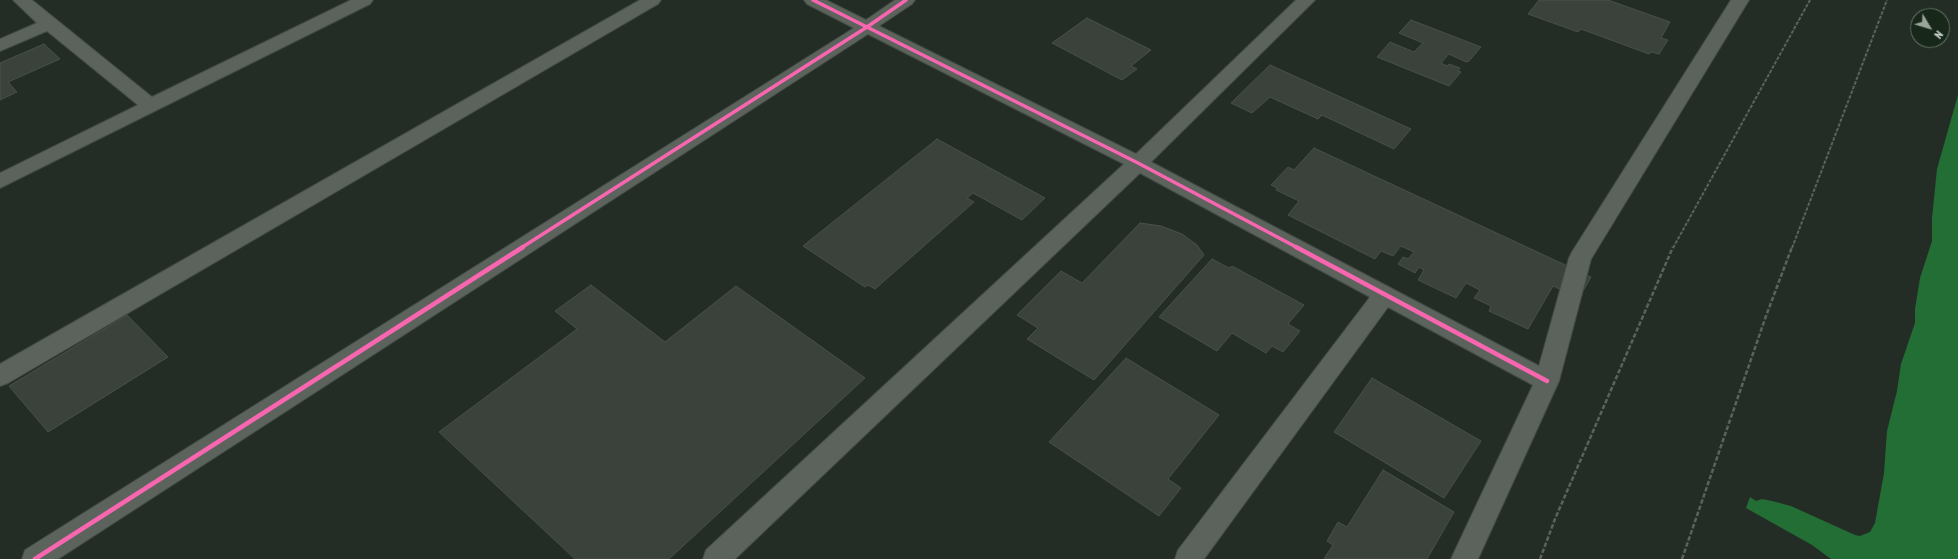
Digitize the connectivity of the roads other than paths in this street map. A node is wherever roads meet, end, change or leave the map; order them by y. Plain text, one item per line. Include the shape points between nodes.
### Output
1 (22, 0) edge
2 (364, 0) edge
3 (652, 0) edge
4 (813, 0) edge
5 (906, 0) edge
6 (1306, 0) edge
7 (1740, 0) edge
8 (49, 24) junction
9 (867, 27) junction
10 (0, 46) edge
11 (151, 106) junction
12 (1138, 163) junction
13 (0, 181) edge
14 (1384, 295) junction
15 (0, 376) edge
16 (1547, 381) junction
17 (35, 559) edge
18 (716, 559) edge
19 (1188, 559) edge
20 (1464, 559) edge

1 - 8 street
2 - 11 street
3 - 15 street
4 - 9 street
5 - 9 street
6 - 12 street
7 - 16 street via 1580,258
8 - 10 street
8 - 11 street
9 - 12 street
9 - 17 street
11 - 13 street
12 - 14 street
12 - 18 street
14 - 16 street
14 - 19 street
16 - 20 street

